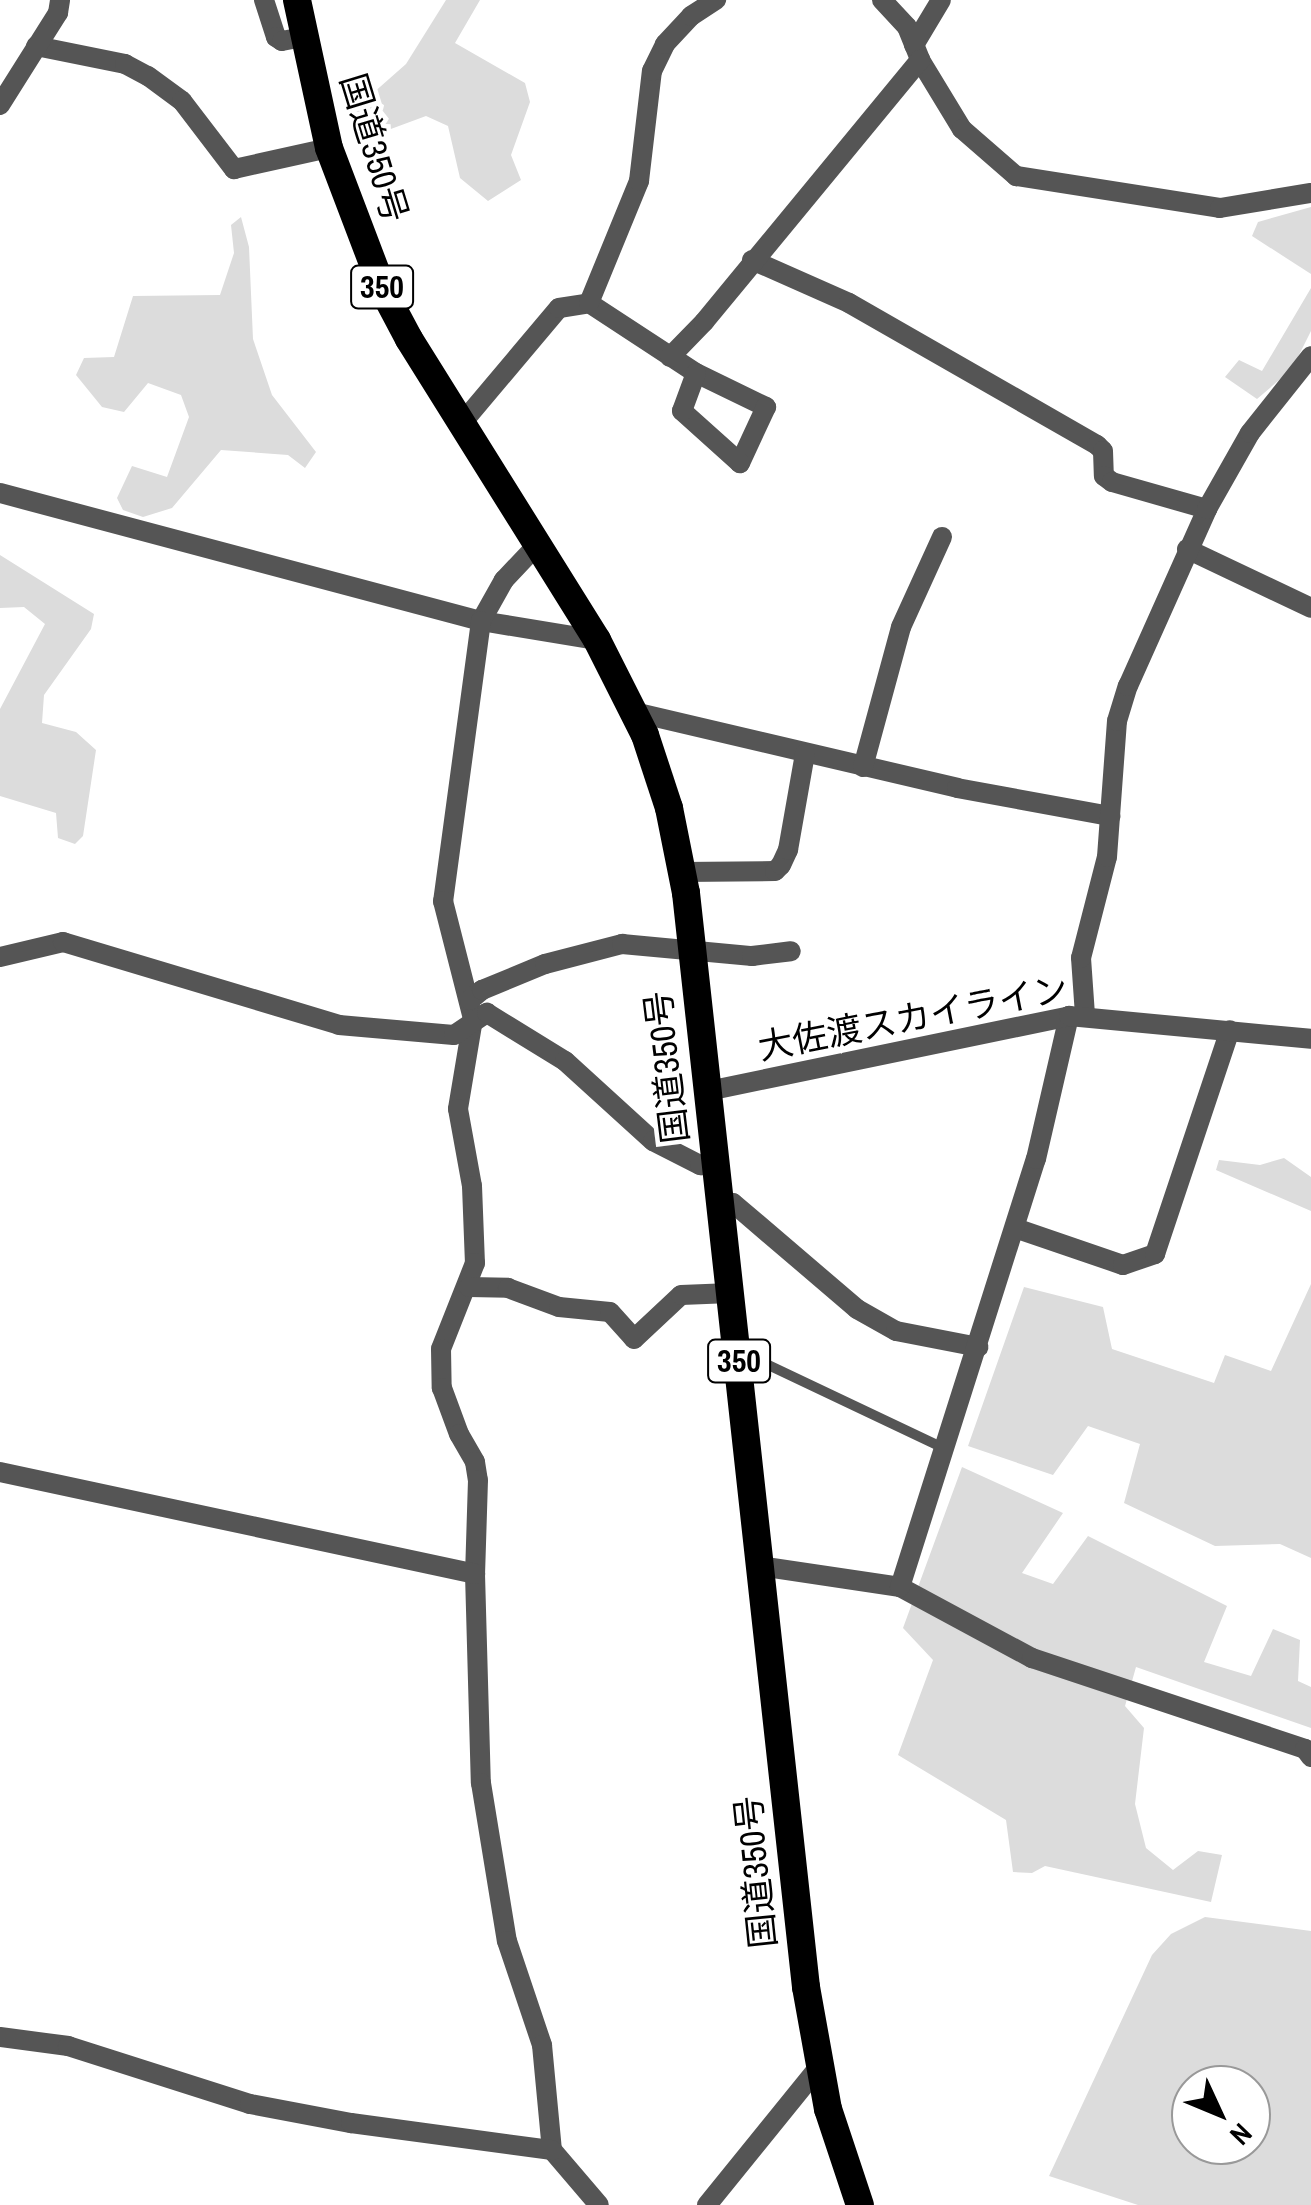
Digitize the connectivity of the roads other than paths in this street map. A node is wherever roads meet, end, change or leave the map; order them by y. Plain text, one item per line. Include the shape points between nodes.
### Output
1 (60, 0) edge
2 (264, 0) edge
3 (297, 0) edge
4 (716, 0) edge
5 (882, 0) edge
6 (941, 0) edge
7 (303, 37) junction
8 (36, 46) junction
9 (917, 52) junction
10 (0, 106) edge
11 (329, 148) junction
12 (1311, 193) edge
13 (752, 260) junction
14 (589, 303) junction
15 (1311, 356) edge
16 (670, 357) junction
17 (696, 374) junction
18 (462, 423) junction
19 (0, 493) edge
20 (1207, 510) junction
21 (942, 537) dead end
22 (538, 544) junction
23 (1187, 549) junction
24 (1311, 608) edge
25 (481, 621) junction
26 (597, 640) junction
27 (634, 712) junction
28 (805, 754) junction
29 (863, 766) junction
30 (1110, 816) junction
31 (683, 872) junction
32 (692, 952) junction
33 (790, 952) dead end
34 (0, 957) edge
35 (472, 1010) junction
36 (1077, 1016) junction
37 (1230, 1030) junction
38 (1311, 1039) edge
39 (708, 1091) junction
40 (716, 1166) junction
41 (720, 1201) junction
42 (1015, 1228) junction
43 (469, 1288) junction
44 (732, 1293) junction
45 (978, 1346) junction
46 (738, 1351) junction
47 (947, 1450) junction
48 (0, 1472) edge
49 (760, 1566) junction
50 (475, 1574) junction
51 (900, 1587) junction
52 (1311, 1757) edge
53 (0, 2037) edge
54 (818, 2068) junction
55 (552, 2150) junction
56 (599, 2205) edge
57 (707, 2205) edge
58 (860, 2205) edge

1 - 8 street
2 - 7 street via 276,37
3 - 7 highway, 国道350号 / 350
4 - 14 street via 665,44 652,72 639,182
5 - 9 street via 907,27
6 - 9 street
7 - 11 highway, 国道350号 / 350
8 - 10 street
8 - 11 street via 124,64 148,76 182,101 234,169
9 - 12 street via 962,129 1016,176 1220,208
9 - 13 street
11 - 18 highway, 国道350号 / 350 via 383,290
13 - 16 street
13 - 20 street via 849,303 1097,445 1104,476 1112,482
14 - 16 street
14 - 18 street via 558,308
15 - 20 street via 1250,434
16 - 17 street
17 - 17 street via 766,406 740,462 682,410
18 - 22 highway, 国道350号 / 350
19 - 25 street
20 - 23 street
21 - 29 street via 902,627
22 - 25 street via 504,580
22 - 26 highway, 国道350号 / 350
23 - 24 street
23 - 30 street via 1128,686
25 - 26 street
25 - 35 street via 443,901
26 - 27 highway, 国道350号 / 350
27 - 28 street
27 - 31 highway, 国道350号 / 350 via 670,808
28 - 29 street
28 - 31 street via 788,850 774,871
29 - 30 street
30 - 36 street via 1107,857 1081,958
31 - 32 highway, 国道350号 / 350
32 - 33 street
32 - 35 street via 622,944 545,964 482,990
32 - 39 highway, 国道350号 / 350
34 - 35 street via 63,942 339,1025 454,1035
35 - 40 street via 565,1061 653,1141 700,1166
35 - 43 street via 458,1109 473,1205 476,1263
36 - 37 street, 大佐渡スカイライン
36 - 39 street, 大佐渡スカイライン
36 - 42 street
37 - 38 street, 大佐渡スカイライン
37 - 42 street via 1154,1254 1123,1265
39 - 40 highway, 国道350号 / 350
40 - 41 highway, 国道350号 / 350
41 - 44 highway, 国道350号 / 350
41 - 45 street via 733,1204 857,1309 896,1331
42 - 45 street
43 - 44 street via 508,1288 559,1307 610,1312 634,1339 681,1295
43 - 50 street via 442,1349 442,1388 475,1462
44 - 46 highway, 国道350号 / 350
45 - 47 street
46 - 47 lane
46 - 49 highway, 国道350号 / 350
47 - 51 street
48 - 50 street
49 - 51 street
49 - 54 highway, 国道350号 / 350
50 - 55 street via 481,1783 514,1973 542,2045
51 - 52 street via 1032,1658 1305,1749
53 - 55 street via 68,2046 250,2104
54 - 57 street
54 - 58 highway, 国道350号 / 350
55 - 56 street

